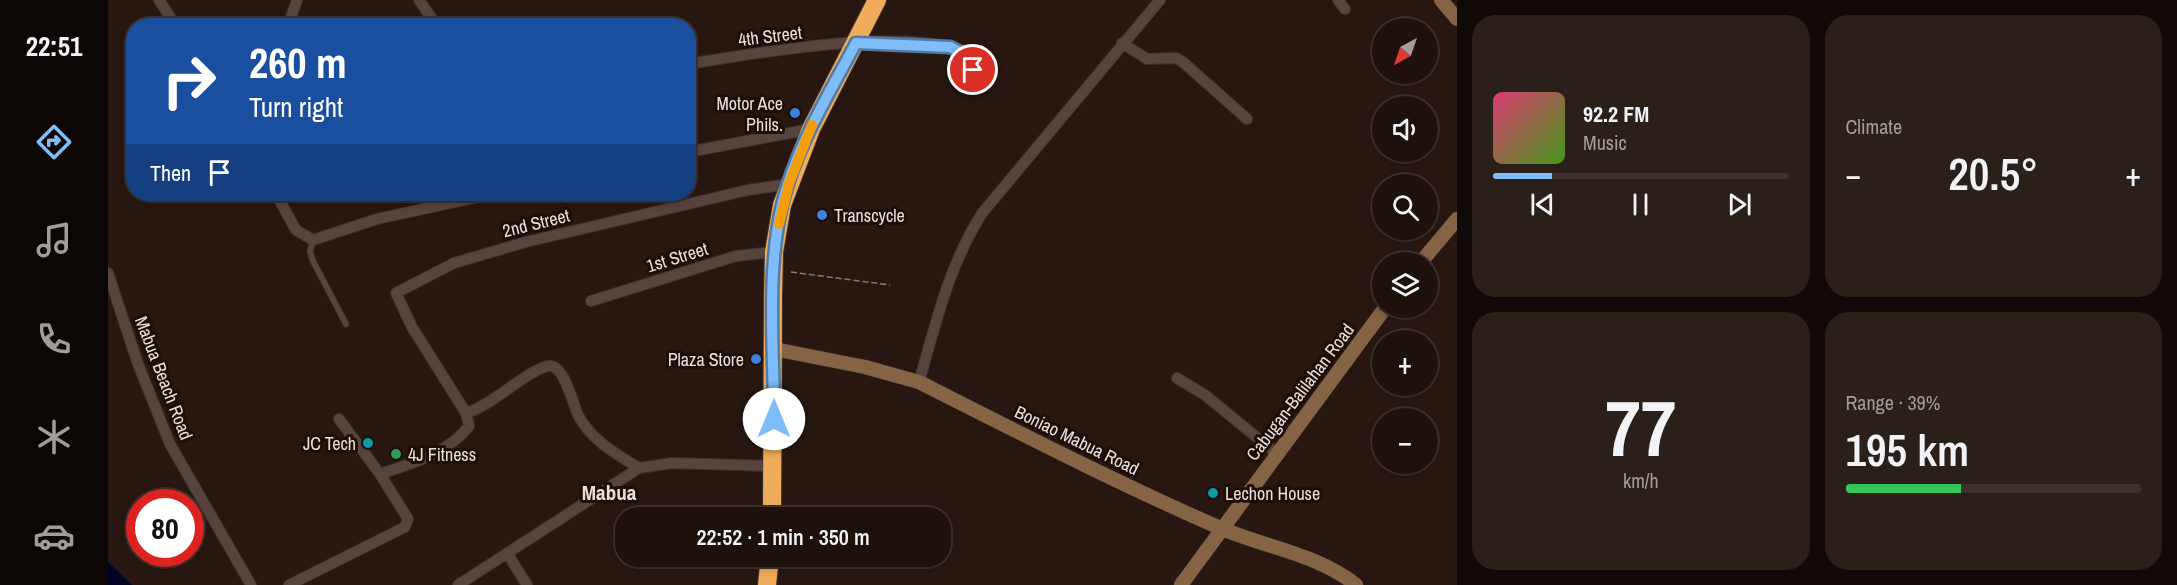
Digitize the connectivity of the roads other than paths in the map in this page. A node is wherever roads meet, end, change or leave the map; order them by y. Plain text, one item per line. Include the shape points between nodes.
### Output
1 (159, 0) edge
2 (297, 0) edge
3 (418, 0) edge
4 (878, 0) edge
5 (1160, 0) edge
6 (1338, 0) edge
7 (1441, 0) edge
8 (1345, 9) dead end
9 (171, 18) edge
10 (291, 18) edge
11 (431, 18) edge
12 (1457, 19) edge
13 (856, 43) junction
14 (1122, 43) junction
15 (696, 63) edge
16 (982, 77) dead end
17 (1247, 119) dead end
18 (811, 129) junction
19 (696, 151) edge
20 (789, 184) junction
21 (280, 201) edge
22 (460, 201) edge
23 (1457, 219) edge
24 (313, 240) junction
25 (774, 252) junction
26 (1429, 252) edge
27 (108, 273) edge
28 (591, 301) dead end
29 (1377, 318) edge
30 (346, 324) dead end
31 (774, 349) junction
32 (1178, 378) dead end
33 (919, 382) junction
34 (466, 413) junction
35 (339, 419) dead end
36 (1276, 453) junction
37 (773, 466) junction
38 (639, 468) junction
39 (380, 474) junction
40 (772, 507) edge
41 (1220, 528) junction
42 (507, 553) junction
43 (769, 567) edge
44 (251, 585) edge
45 (289, 585) edge
46 (458, 585) edge
47 (527, 585) edge
48 (767, 585) edge
49 (1181, 585) edge
50 (1356, 585) edge

1 - 9 street
2 - 10 street
3 - 11 street
4 - 13 highway
5 - 14 street
6 - 8 street
7 - 12 street
13 - 15 street, 4th Street
13 - 16 street, 4th Street via 950,47 962,53 967,64
13 - 18 highway
14 - 17 street via 1147,59 1176,58 1183,62
14 - 33 street via 964,239
18 - 19 street
18 - 20 highway
20 - 25 highway
20 - 34 street, 2nd Street via 737,192 526,242 434,272 396,293 412,327
21 - 24 street via 296,230
22 - 24 street via 377,219
23 - 26 street
24 - 30 lane via 313,261
25 - 28 street, 1st Street via 736,256
25 - 31 highway
27 - 44 street, Mabua Beach Road via 170,444
29 - 36 street, Cabugan-Balilahan Road
31 - 33 street, Boniao Mabua Road
31 - 37 highway
32 - 36 street
33 - 41 street, Boniao Mabua Road
34 - 38 street via 537,371 555,367 562,373 573,404 591,434
34 - 39 street via 469,426 461,436 416,462
35 - 39 street
36 - 41 street, Cabugan-Balilahan Road
37 - 38 street via 672,463
37 - 40 highway
38 - 42 street
39 - 45 street via 402,507 407,525
41 - 49 street, Cabugan-Balilahan Road
41 - 50 street, Boniao Mabua Road via 1323,565 1342,573
42 - 46 street
42 - 47 street
43 - 48 highway

